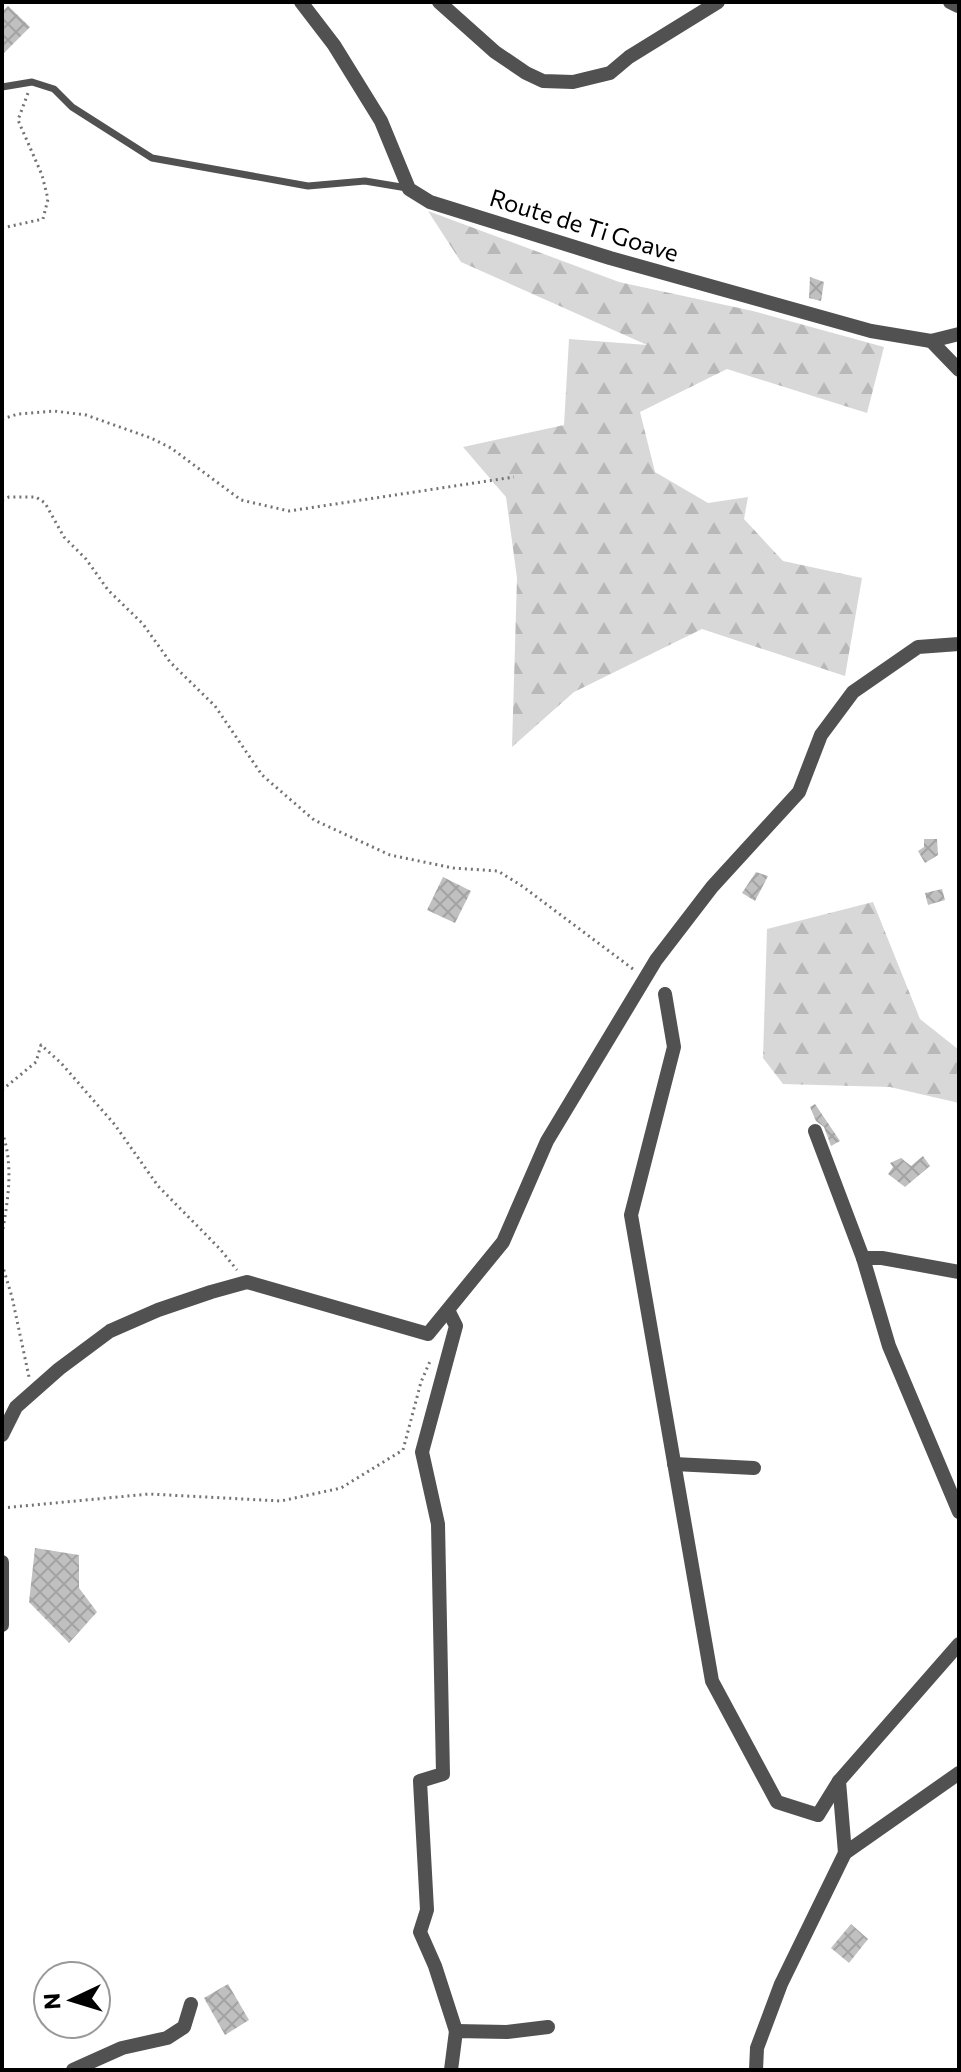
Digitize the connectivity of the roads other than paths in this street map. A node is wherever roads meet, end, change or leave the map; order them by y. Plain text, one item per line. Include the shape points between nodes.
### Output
1 (301, 2) edge
2 (439, 2) edge
3 (718, 2) edge
4 (2, 87) edge
5 (409, 189) junction
6 (959, 334) edge
7 (931, 341) junction
8 (959, 370) edge
9 (959, 644) edge
10 (665, 994) dead end
11 (815, 1131) dead end
12 (863, 1258) junction
13 (959, 1272) edge
14 (449, 1312) junction
15 (2, 1435) edge
16 (674, 1464) junction
17 (754, 1468) dead end
18 (959, 1512) edge
19 (2, 1562) edge
20 (2, 1625) edge
21 (959, 1644) edge
22 (959, 1773) edge
23 (839, 1781) junction
24 (845, 1853) junction
25 (191, 2004) dead end
26 (548, 2027) dead end
27 (456, 2031) junction
28 (73, 2070) edge
29 (451, 2070) edge
30 (756, 2070) edge

1 - 5 street via 381,121
2 - 3 street via 526,73 543,81 573,82 610,73
4 - 5 lane via 32,82 54,89 72,107 152,158 308,186 365,181
5 - 7 street, Route de Ti Goave via 430,202 610,258 871,331
6 - 7 street, Route de Ti Goave
7 - 8 street
9 - 14 street via 918,647 853,692 821,735 799,792 712,887 656,960 547,1141 503,1242
10 - 16 street via 674,1047 631,1215
11 - 12 street
12 - 13 street
12 - 18 street via 889,1346
14 - 15 street via 428,1334 247,1282 110,1331 16,1407
14 - 27 street via 456,1326 422,1452 438,1524 443,1774 420,1781 427,1910 420,1932
16 - 17 street
16 - 23 street via 712,1681 777,1802 818,1815
19 - 20 street
21 - 23 street
22 - 24 street
23 - 24 street
24 - 30 street via 781,1984 757,2048
25 - 28 street via 184,2027 167,2038 122,2048
26 - 27 street
27 - 29 street

